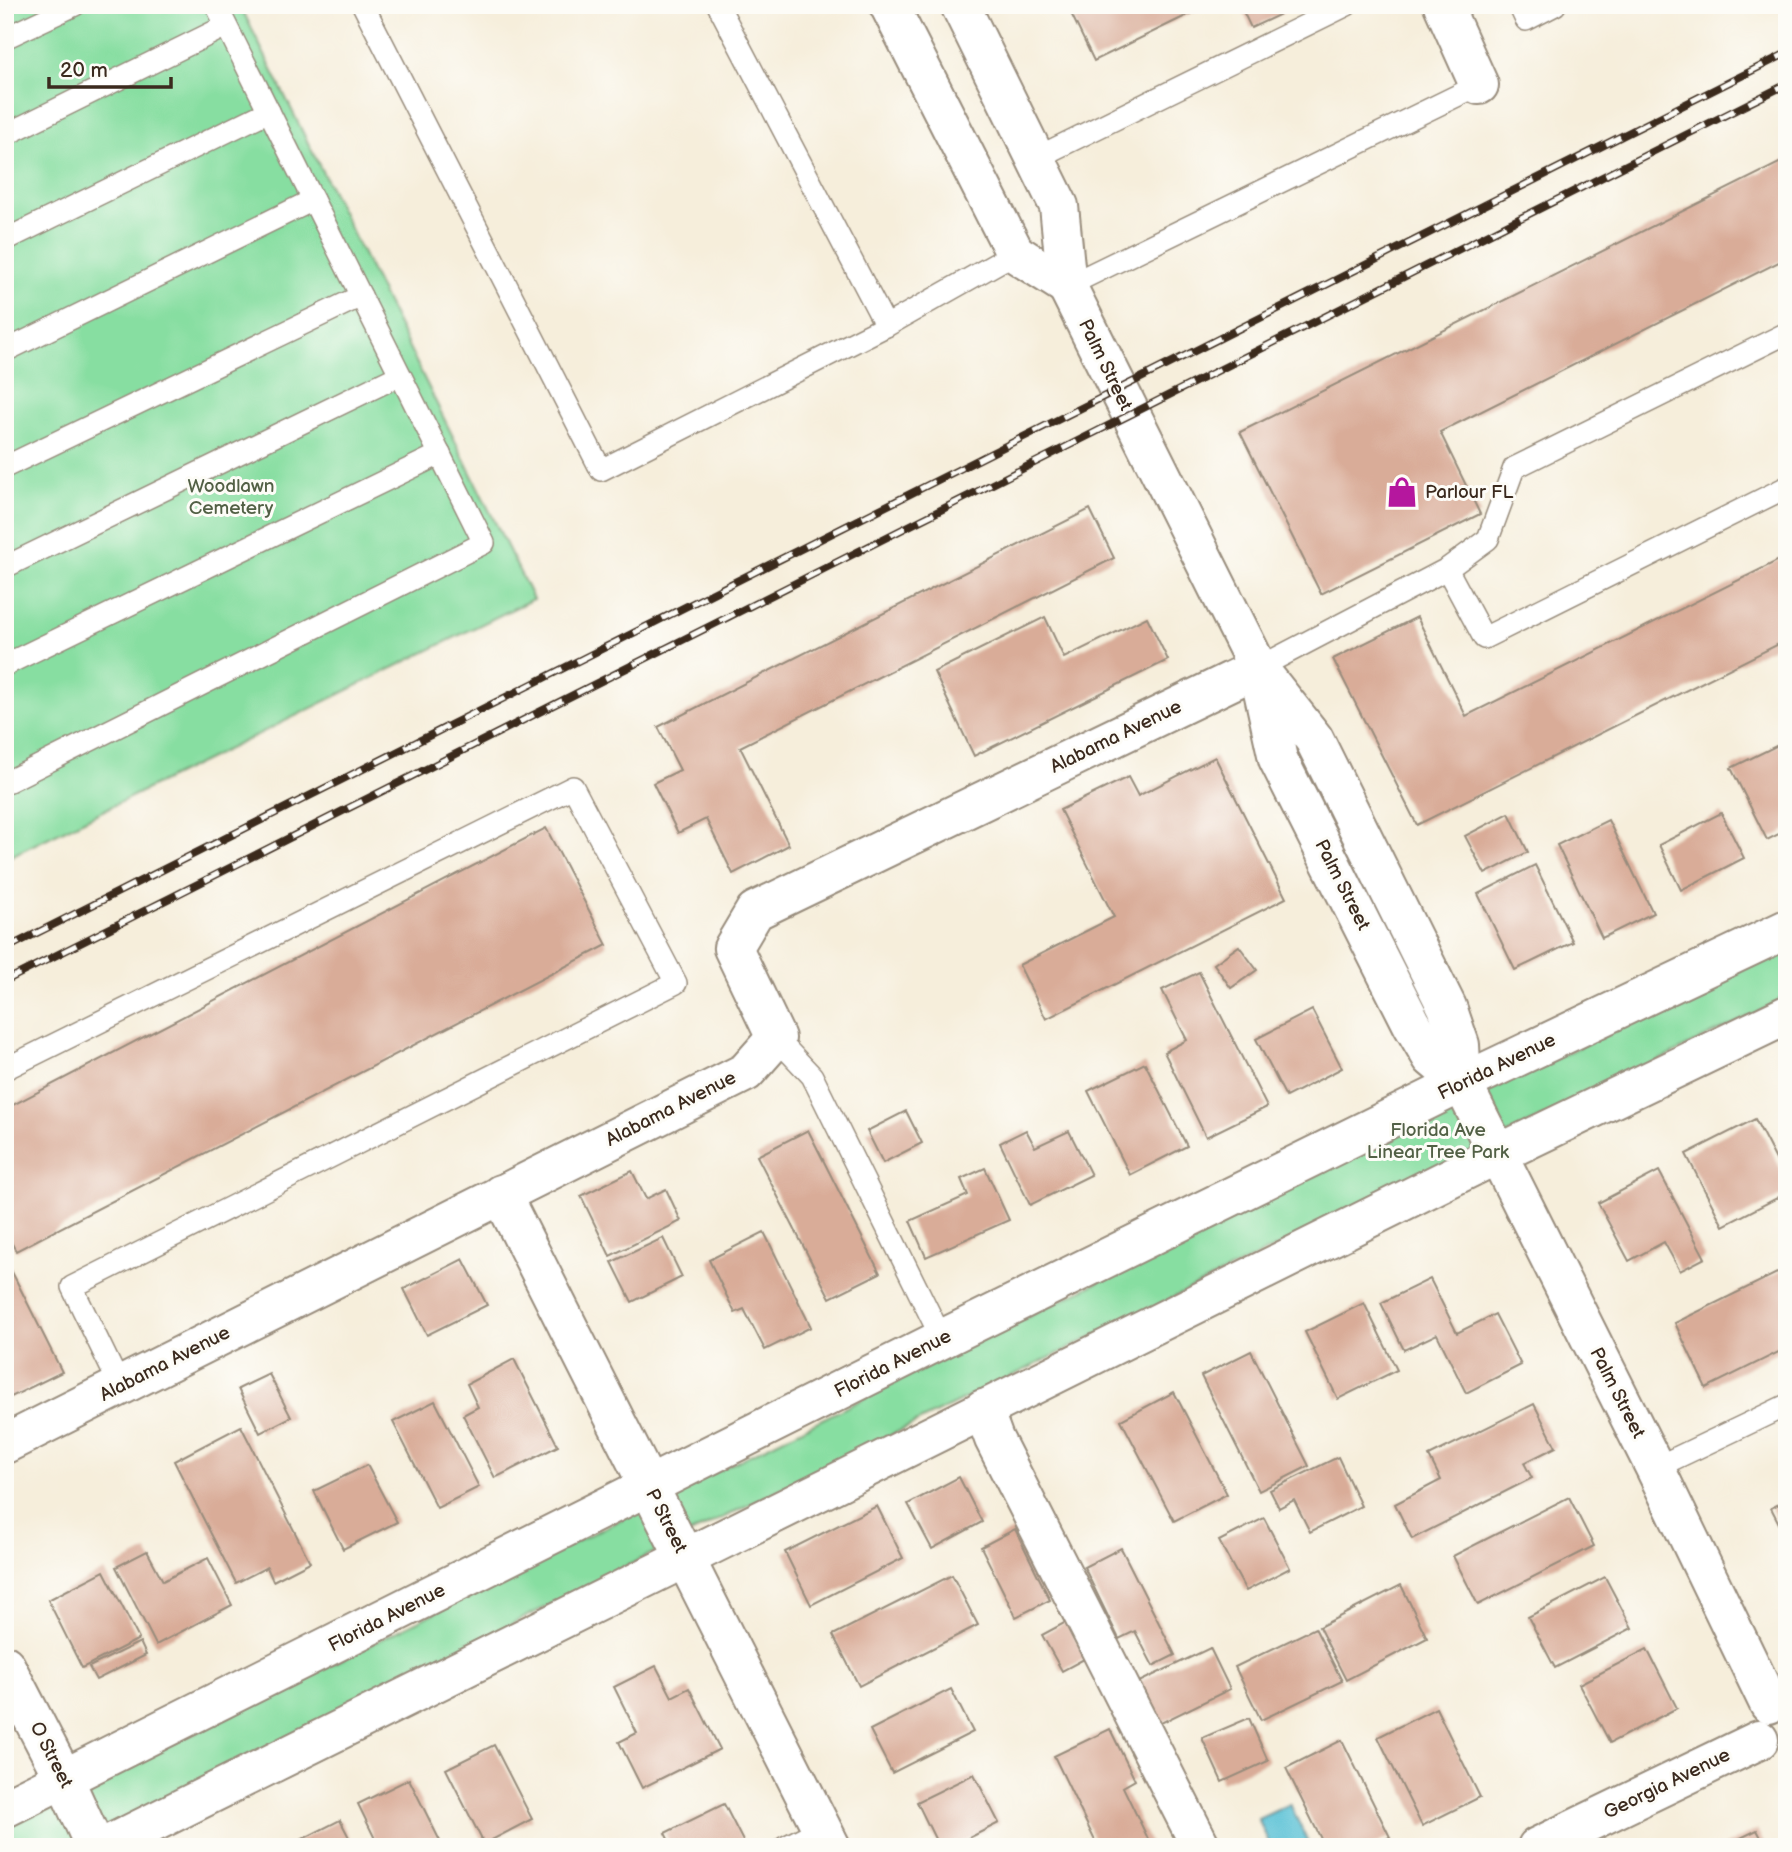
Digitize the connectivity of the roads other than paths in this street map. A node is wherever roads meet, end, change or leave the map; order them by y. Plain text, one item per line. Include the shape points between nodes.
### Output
1 (75, 5) edge
2 (216, 5) edge
3 (363, 5) edge
4 (718, 5) edge
5 (889, 5) edge
6 (960, 5) edge
7 (1348, 5) edge
8 (1443, 5) edge
9 (1519, 5) edge
10 (1555, 5) edge
11 (226, 26) junction
12 (5, 38) edge
13 (1479, 85) joint
14 (269, 111) junction
15 (5, 135) edge
16 (1036, 158) junction
17 (313, 200) junction
18 (5, 240) edge
19 (1015, 253) junction
20 (1067, 286) junction
21 (361, 296) junction
22 (886, 326) junction
23 (1787, 333) edge
24 (5, 351) edge
25 (400, 375) junction
26 (440, 454) junction
27 (5, 467) edge
28 (1787, 487) edge
29 (5, 567) edge
30 (1447, 569) junction
31 (5, 666) edge
32 (1258, 668) junction
33 (5, 783) edge
34 (1787, 929) edge
35 (1787, 1015) edge
36 (776, 1038) junction
37 (5, 1069) edge
38 (1462, 1083) junction
39 (1498, 1154) junction
40 (501, 1194) junction
41 (942, 1339) junction
42 (120, 1386) junction
43 (1787, 1405) edge
44 (982, 1409) junction
45 (5, 1444) edge
46 (1655, 1468) junction
47 (649, 1486) junction
48 (685, 1557) junction
49 (5, 1665) edge
50 (1776, 1724) edge
51 (64, 1780) junction
52 (5, 1808) edge
53 (827, 1837) edge
54 (96, 1847) edge
55 (104, 1847) edge
56 (785, 1847) edge
57 (1201, 1847) edge
58 (1537, 1847) edge

1 - 12 lane
2 - 11 lane
3 - 22 lane via 601,470
4 - 22 lane
5 - 19 street
6 - 16 street, Palm Street
7 - 16 lane
8 - 13 street
9 - 10 lane via 1526,20
11 - 14 lane
11 - 15 lane
13 - 20 lane
14 - 17 lane
14 - 18 lane
16 - 20 street, Palm Street via 1059,206
17 - 21 lane
17 - 24 lane
19 - 20 street
19 - 22 lane
20 - 32 street, Palm Street
21 - 25 lane
21 - 27 lane
23 - 30 lane via 1514,468 1488,539
25 - 26 lane
25 - 29 lane
26 - 31 lane
26 - 33 lane via 484,543
28 - 30 lane via 1484,638
30 - 32 lane
32 - 36 street, Alabama Avenue via 755,911 733,948
32 - 38 street, Palm Street via 1314,739 1447,1007 1460,1045
34 - 38 street, Florida Avenue
35 - 39 street
36 - 40 street, Alabama Avenue via 746,1072
36 - 41 lane via 812,1076
37 - 42 lane via 573,787 676,983 72,1287
38 - 39 street, Palm Street
38 - 41 street, Florida Avenue
39 - 44 street
39 - 46 street, Palm Street
40 - 42 street, Alabama Avenue
40 - 47 street, P Street
41 - 47 street, Florida Avenue
42 - 45 street, Alabama Avenue
43 - 46 lane
44 - 48 street
44 - 57 street
46 - 50 street, Palm Street
47 - 48 street, P Street
47 - 51 street, Florida Avenue
48 - 53 street, P Street
48 - 55 street
49 - 51 street, O Street
50 - 58 street, Georgia Avenue
51 - 52 street, Florida Avenue
51 - 54 street, O Street
53 - 56 lane

